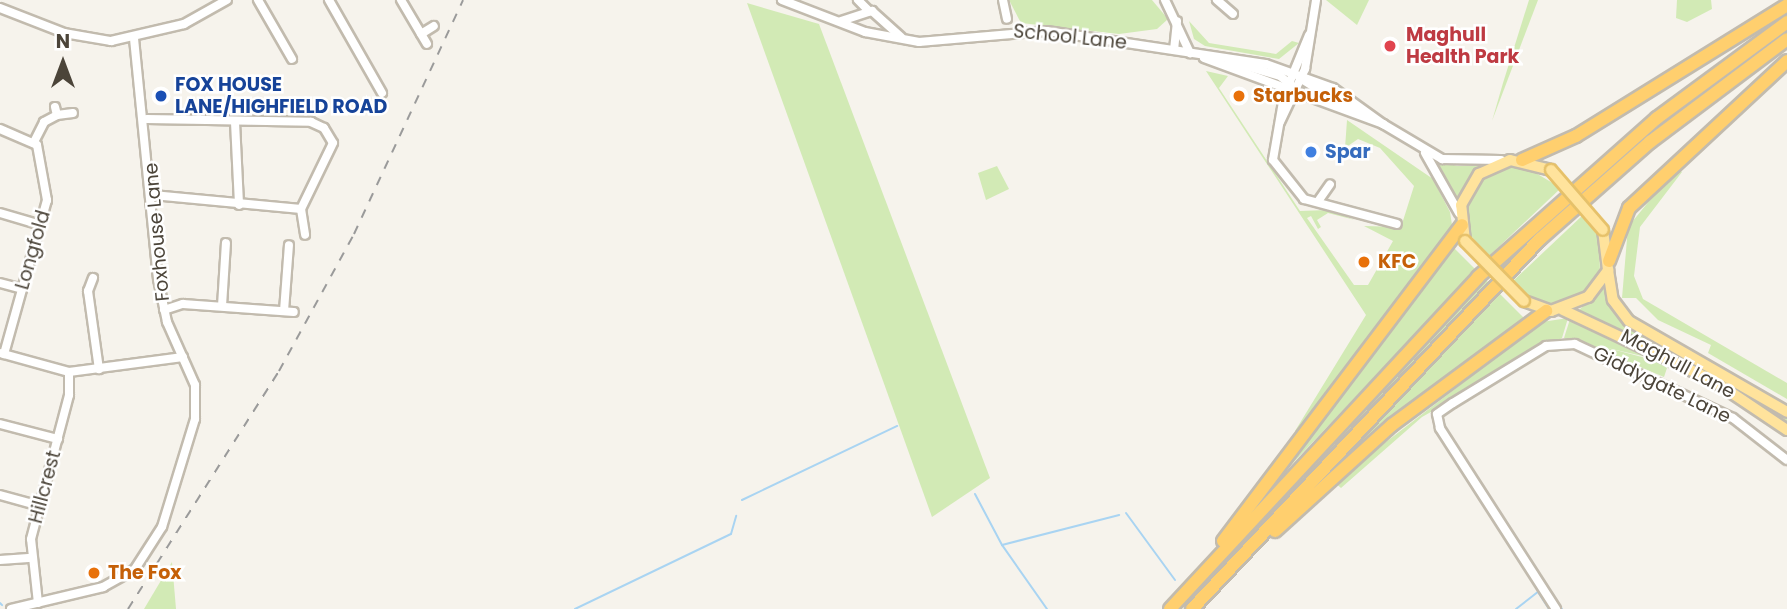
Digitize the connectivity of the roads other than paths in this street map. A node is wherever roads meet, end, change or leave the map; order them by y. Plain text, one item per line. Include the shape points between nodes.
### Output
1 (227, 0) edge
2 (258, 0) edge
3 (329, 0) edge
4 (401, 0) edge
5 (782, 0) edge
6 (857, 0) edge
7 (1003, 0) edge
8 (1165, 0) edge
9 (1217, 0) edge
10 (1316, 0) edge
11 (1787, 5) edge
12 (0, 8) edge
13 (863, 14) junction
14 (1233, 14) dead end
15 (1007, 19) dead end
16 (840, 21) junction
17 (1177, 21) junction
18 (1787, 22) edge
19 (881, 23) junction
20 (434, 26) dead end
21 (862, 30) junction
22 (874, 33) junction
23 (1310, 33) junction
24 (421, 34) junction
25 (903, 38) junction
26 (134, 39) junction
27 (1787, 39) edge
28 (281, 41) junction
29 (427, 44) dead end
30 (271, 46) dead end
31 (1174, 51) junction
32 (1192, 54) junction
33 (1214, 56) junction
34 (292, 59) dead end
35 (1787, 61) edge
36 (1292, 71) junction
37 (1303, 78) junction
38 (1288, 85) junction
39 (1298, 92) junction
40 (382, 93) dead end
41 (73, 113) dead end
42 (147, 119) junction
43 (1363, 119) junction
44 (235, 122) junction
45 (1280, 122) junction
46 (1382, 124) junction
47 (0, 129) edge
48 (34, 142) junction
49 (1425, 153) junction
50 (1501, 160) junction
51 (1522, 160) junction
52 (1330, 184) dead end
53 (153, 195) junction
54 (1319, 200) junction
55 (239, 205) junction
56 (301, 209) junction
57 (0, 213) edge
58 (1461, 221) junction
59 (41, 225) junction
60 (1397, 225) dead end
61 (305, 235) dead end
62 (226, 243) dead end
63 (289, 245) dead end
64 (1608, 265) junction
65 (93, 278) dead end
66 (0, 283) edge
67 (22, 289) junction
68 (222, 306) junction
69 (164, 310) junction
70 (1563, 310) junction
71 (284, 311) junction
72 (1546, 311) junction
73 (294, 312) dead end
74 (2, 353) edge
75 (183, 357) junction
76 (99, 369) junction
77 (69, 372) junction
78 (1787, 412) edge
79 (0, 424) edge
80 (1787, 430) edge
81 (58, 439) junction
82 (1787, 460) edge
83 (0, 495) edge
84 (40, 506) junction
85 (32, 558) junction
86 (0, 560) edge
87 (38, 603) junction
88 (1196, 605) edge
89 (11, 609) edge
90 (1169, 609) edge
91 (1556, 609) edge

1 - 26 street via 184,24
2 - 28 street
3 - 40 street
4 - 24 street
5 - 16 street, School Lane
6 - 13 street
7 - 15 street
8 - 17 street
9 - 14 street
10 - 23 street
11 - 51 highway via 1576,136
12 - 26 street via 79,37
13 - 16 street, School Lane
13 - 19 street
13 - 21 street
16 - 21 street, School Lane
17 - 31 street
17 - 32 street
18 - 90 highway via 1657,118 1478,277
19 - 22 street
19 - 25 street
20 - 24 street
21 - 22 street, School Lane
22 - 25 street, School Lane
23 - 36 street
23 - 37 street
24 - 29 street
25 - 31 street, School Lane via 1023,30
26 - 42 street, Foxhouse Lane
27 - 88 highway via 1650,142 1540,239
28 - 30 street
28 - 34 street
31 - 32 street, School Lane
32 - 33 street, School Lane
32 - 38 street, School Lane
33 - 36 street, School Lane
33 - 38 street, School Lane
35 - 64 highway via 1629,208
36 - 37 street, School Lane
36 - 38 street
37 - 39 street
37 - 43 street, School Lane
37 - 46 street, School Lane via 1375,113
38 - 39 street, School Lane
38 - 45 street
39 - 43 street, School Lane
39 - 45 street
41 - 48 street via 56,111
42 - 44 street
42 - 53 street, Foxhouse Lane
43 - 46 street, School Lane
44 - 55 street
44 - 56 street via 311,122 331,135 332,151
45 - 54 street via 1273,160 1298,196
46 - 49 street
47 - 48 street
48 - 59 street, Longfold via 47,194
49 - 50 street via 1457,162
49 - 58 street
50 - 51 main road
50 - 58 main road via 1471,182
51 - 64 main road, bridge via 1551,170 1603,230
52 - 54 street
53 - 55 street
53 - 69 street, Foxhouse Lane
54 - 60 street
55 - 56 street
56 - 61 street
57 - 59 street
58 - 72 main road, bridge via 1465,241 1524,301
58 - 90 highway via 1323,416
59 - 67 street, Longfold
62 - 68 street via 221,252
63 - 71 street via 294,256
64 - 70 main road via 1588,297
64 - 78 main road, Maghull Lane via 1613,300 1629,321
65 - 76 street via 88,291
66 - 67 street
67 - 74 street, Longfold
68 - 69 street via 183,304
68 - 71 street
69 - 75 street, Foxhouse Lane
70 - 72 main road
70 - 80 main road, Maghull Lane via 1714,380
71 - 73 street
72 - 88 highway via 1353,457
74 - 77 street
75 - 76 street
75 - 87 street, Foxhouse Lane via 197,410 156,539 124,577
76 - 77 street
77 - 81 street, Hillcrest
79 - 81 street
81 - 84 street, Hillcrest
82 - 91 street, Giddygate Lane via 1700,401 1575,344 1546,346 1453,402 1437,414 1440,428
83 - 84 street
84 - 85 street, Hillcrest
85 - 86 street
85 - 87 street, Hillcrest
87 - 89 street, Foxhouse Lane

